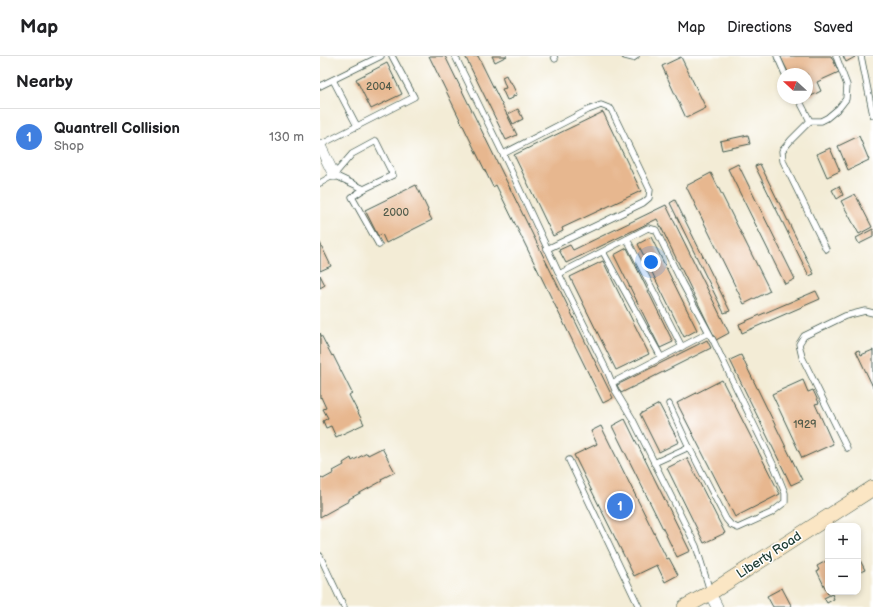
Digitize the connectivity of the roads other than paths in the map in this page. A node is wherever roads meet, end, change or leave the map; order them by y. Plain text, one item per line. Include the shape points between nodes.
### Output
1 (381, 56) edge
2 (392, 56) edge
3 (455, 56) edge
4 (625, 56) edge
5 (636, 56) edge
6 (777, 56) edge
7 (836, 56) edge
8 (861, 56) edge
9 (782, 68) edge
10 (333, 80) junction
11 (320, 86) edge
12 (801, 104) edge
13 (873, 115) edge
14 (810, 121) junction
15 (357, 126) junction
16 (321, 149) edge
17 (503, 154) junction
18 (334, 175) junction
19 (320, 183) edge
20 (364, 189) junction
21 (627, 239) junction
22 (379, 245) dead end
23 (547, 249) junction
24 (826, 249) dead end
25 (603, 252) junction
26 (559, 274) junction
27 (873, 313) edge
28 (708, 333) junction
29 (682, 347) junction
30 (661, 357) junction
31 (612, 383) junction
32 (669, 404) dead end
33 (689, 447) junction
34 (847, 448) dead end
35 (569, 460) dead end
36 (654, 463) junction
37 (873, 488) edge
38 (320, 556) edge
39 (710, 593) junction
40 (344, 607) edge
41 (638, 607) edge
42 (685, 607) edge
43 (717, 607) edge

1 - 10 lane
2 - 15 lane via 414,97
3 - 17 lane
4 - 5 lane
6 - 9 lane
7 - 14 lane via 847,85 846,99 827,118
8 - 13 lane
10 - 11 lane
10 - 15 lane
12 - 14 lane
14 - 24 lane via 782,151 783,161
15 - 16 lane
16 - 18 street
17 - 23 lane
17 - 23 lane via 601,104 611,109 650,190 649,198 644,203
18 - 19 lane
18 - 20 lane
18 - 20 lane via 352,154 376,141 393,175
20 - 22 lane via 352,198
21 - 25 lane
21 - 28 lane via 648,228 656,230
21 - 29 lane
23 - 26 lane
25 - 26 lane
25 - 30 lane
26 - 31 lane
27 - 34 lane via 865,310 845,316 804,336 799,344 802,357
28 - 29 lane
28 - 33 lane via 774,466 785,493 785,502 771,513 738,528 731,525
29 - 30 lane
30 - 31 lane
31 - 36 lane
32 - 33 lane
33 - 36 lane
35 - 41 lane
36 - 39 lane via 696,546
37 - 39 main road, Liberty Road
38 - 40 lane
39 - 42 main road, Liberty Road
39 - 43 street

